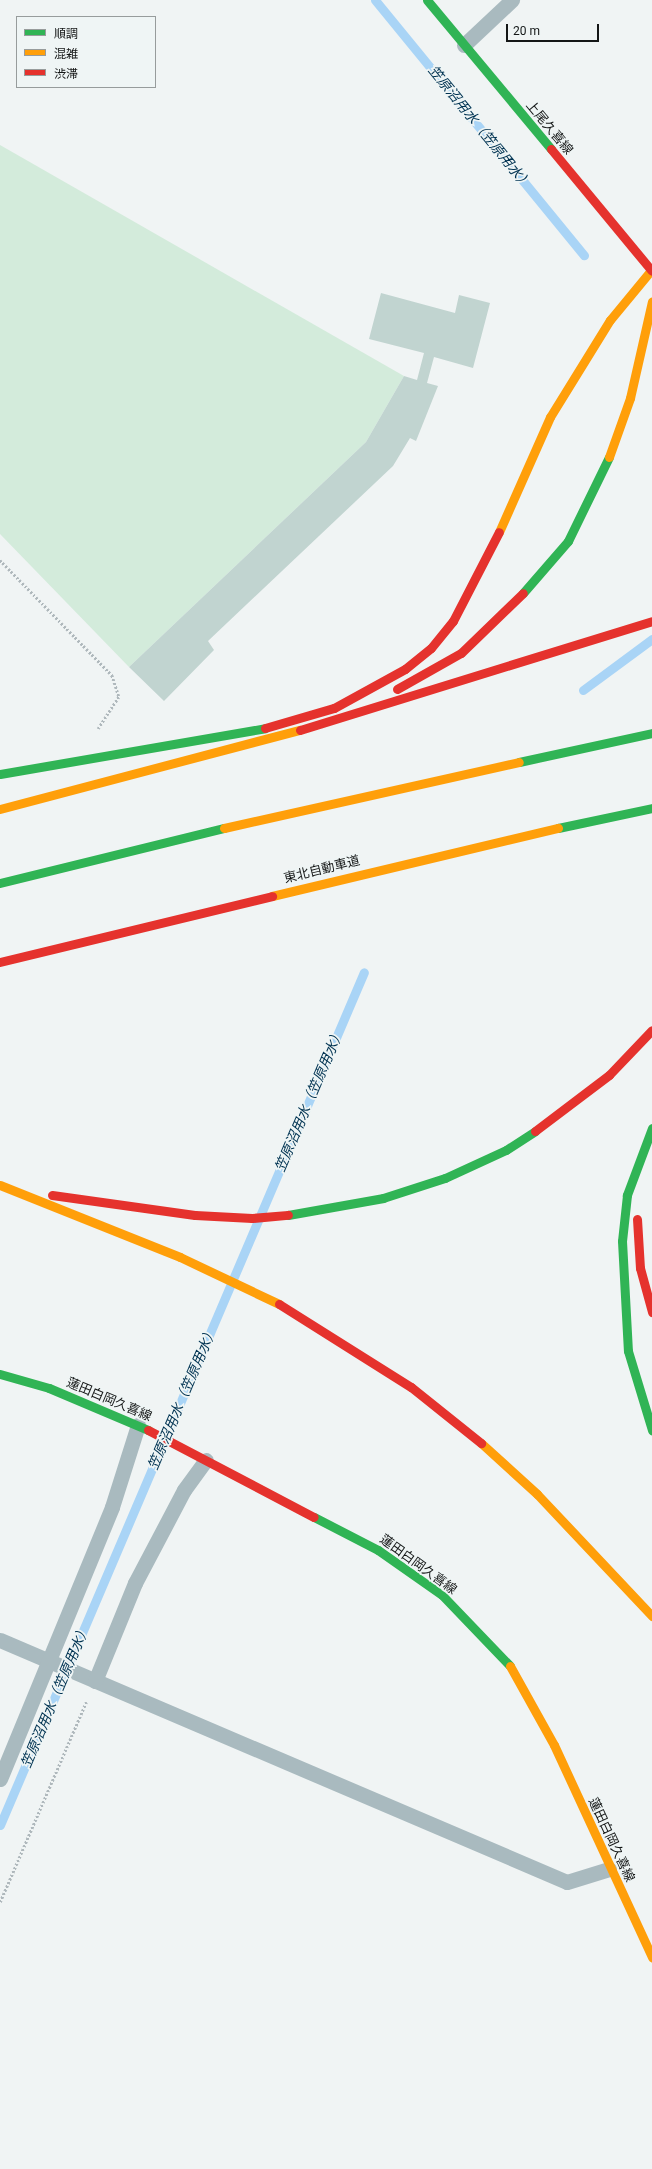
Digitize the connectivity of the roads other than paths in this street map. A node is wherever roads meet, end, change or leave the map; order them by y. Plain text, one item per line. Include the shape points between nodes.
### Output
1 (427, 0) edge
2 (512, 0) edge
3 (464, 45) junction
4 (652, 270) edge
5 (652, 301) edge
6 (652, 621) edge
7 (342, 716) junction
8 (652, 733) edge
9 (0, 774) edge
10 (652, 808) edge
11 (0, 809) edge
12 (0, 883) edge
13 (0, 962) edge
14 (652, 1030) edge
15 (652, 1128) edge
16 (640, 1160) junction
17 (0, 1184) edge
18 (652, 1312) edge
19 (0, 1374) edge
20 (138, 1425) junction
21 (652, 1430) edge
22 (206, 1460) junction
23 (652, 1616) edge
24 (0, 1640) edge
25 (51, 1662) junction
26 (95, 1681) junction
27 (0, 1779) edge
28 (610, 1869) junction
29 (652, 1956) edge

1 - 3 main road, 上尾久喜線
2 - 3 lane
3 - 4 main road, 上尾久喜線
4 - 9 main road via 610,320 556,407 482,569 453,621 431,648 374,689 311,717
5 - 7 main road via 630,398 614,447 568,541 545,572 461,653
6 - 7 main road
7 - 11 main road via 289,733
8 - 12 main road via 213,830
10 - 13 main road, 東北自動車道 via 496,841
14 - 17 main road via 609,1075 562,1113 506,1150 445,1178 383,1198 313,1213 252,1218 195,1215 64,1197
15 - 16 main road
16 - 18 main road via 637,1241
16 - 21 main road via 627,1196 623,1297 628,1351
17 - 23 main road via 180,1257 269,1298 411,1387 474,1436 537,1494
19 - 20 main road, 蓮田白岡久喜線 via 49,1388
20 - 22 main road, 蓮田白岡久喜線
20 - 25 lane via 112,1508
22 - 26 lane via 184,1490 135,1583
22 - 28 main road, 蓮田白岡久喜線 via 378,1550 442,1595 508,1662 554,1745
24 - 25 lane
25 - 26 lane
25 - 27 lane
26 - 28 lane via 567,1882
28 - 29 main road, 蓮田白岡久喜線

